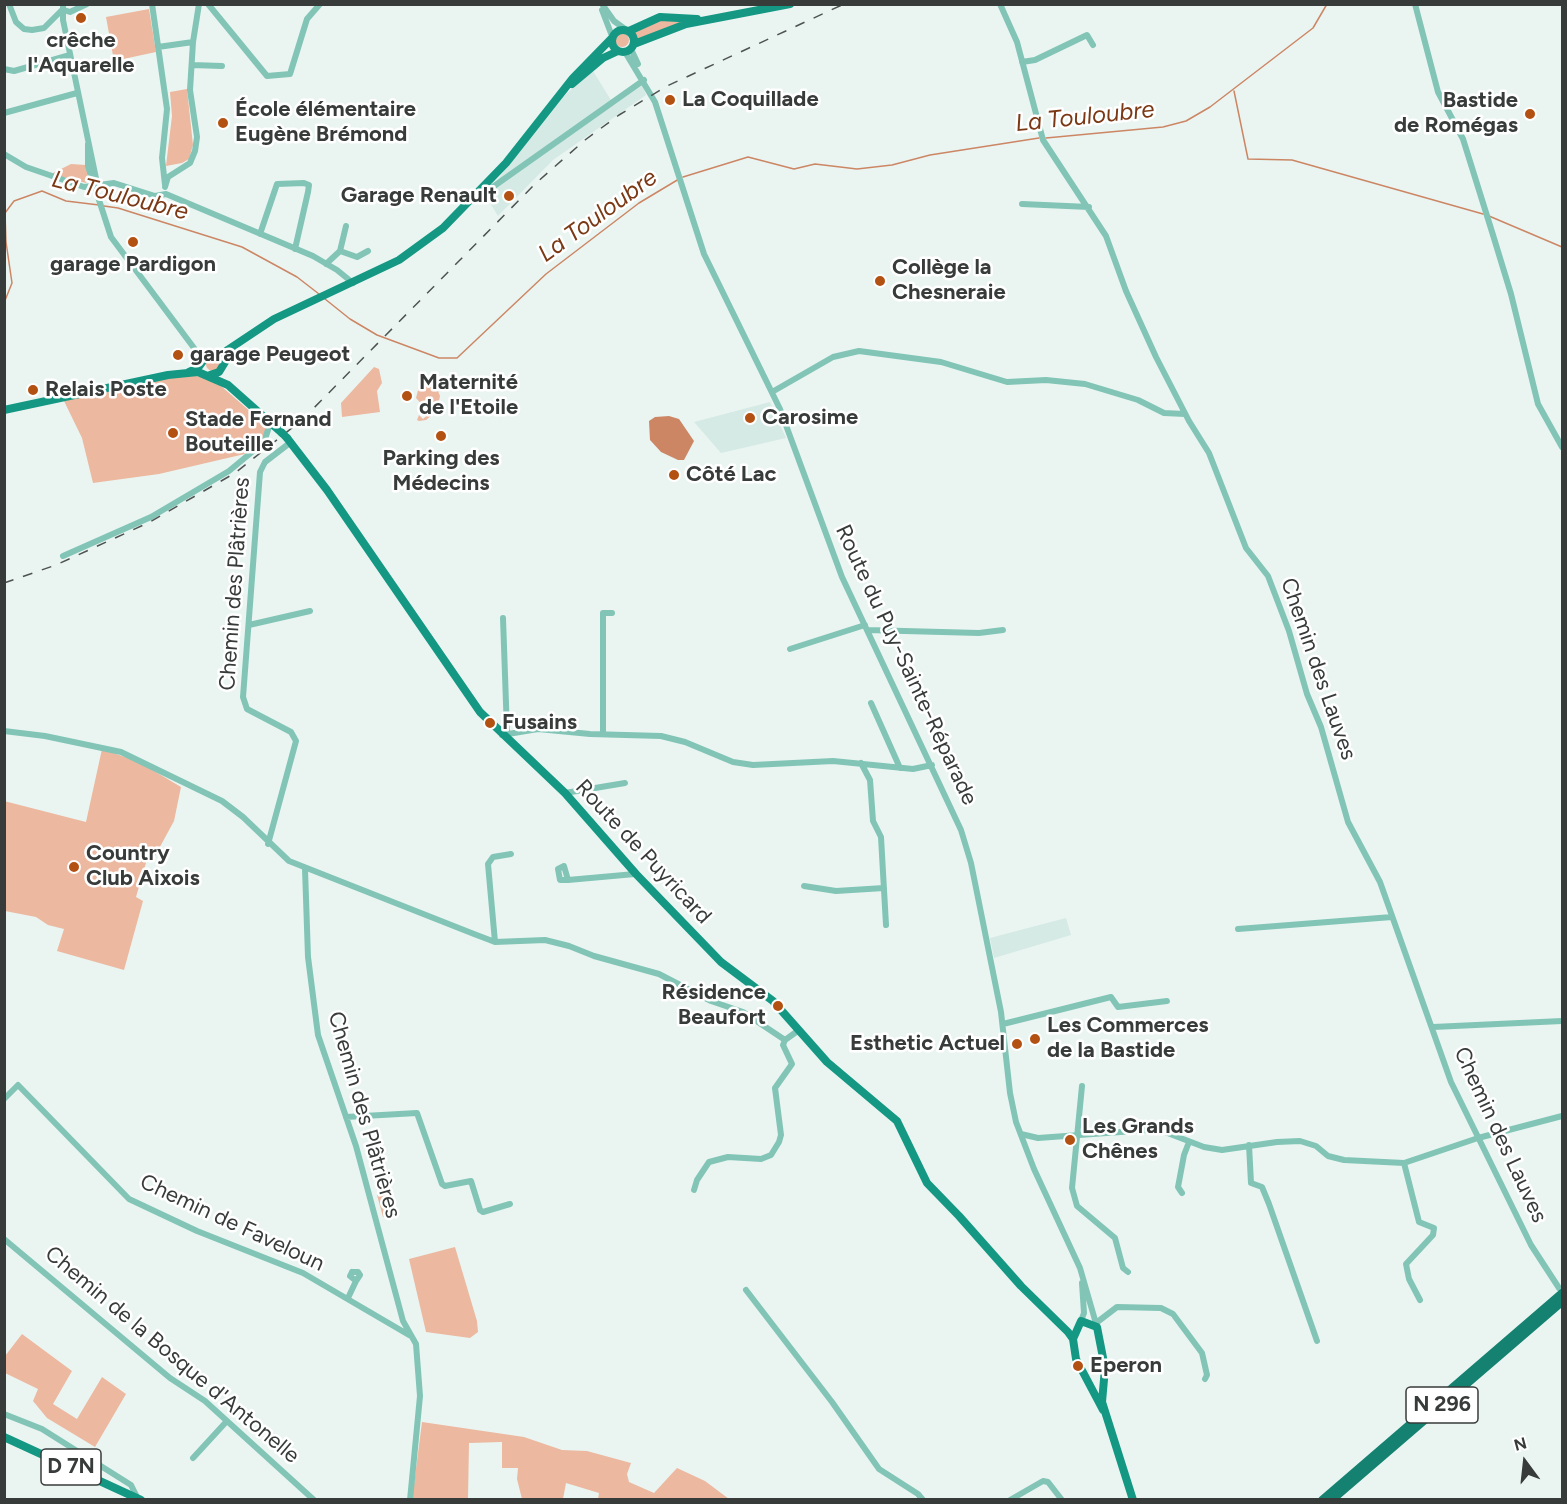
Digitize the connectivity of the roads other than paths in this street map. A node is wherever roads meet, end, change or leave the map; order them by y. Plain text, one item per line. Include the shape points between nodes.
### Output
1 (9, 4) edge
2 (87, 4) edge
3 (152, 4) edge
4 (199, 4) edge
5 (208, 4) edge
6 (320, 4) edge
7 (600, 4) edge
8 (790, 4) edge
9 (1000, 4) edge
10 (1414, 4) edge
11 (67, 9) edge
12 (713, 18) junction
13 (627, 30) junction
14 (612, 37) junction
15 (193, 42) junction
16 (1093, 45) dead end
17 (158, 47) junction
18 (627, 49) junction
19 (70, 55) junction
20 (1022, 62) junction
21 (192, 65) junction
22 (222, 66) dead end
23 (4, 69) edge
24 (644, 80) junction
25 (651, 92) junction
26 (77, 93) junction
27 (560, 95) junction
28 (4, 113) edge
29 (4, 154) edge
30 (506, 163) junction
31 (513, 173) junction
32 (96, 185) junction
33 (165, 187) junction
34 (166, 194) junction
35 (1022, 204) dead end
36 (467, 205) junction
37 (1089, 207) junction
38 (346, 226) dead end
39 (260, 234) junction
40 (295, 249) junction
41 (340, 251) junction
42 (368, 251) dead end
43 (326, 264) junction
44 (353, 283) junction
45 (240, 343) junction
46 (194, 348) junction
47 (213, 354) junction
48 (201, 363) junction
49 (223, 366) junction
50 (189, 372) junction
51 (208, 374) junction
52 (229, 385) junction
53 (772, 392) junction
54 (4, 410) edge
55 (1185, 414) junction
56 (271, 421) junction
57 (287, 438) junction
58 (1563, 447) edge
59 (63, 556) dead end
60 (310, 611) dead end
61 (612, 613) dead end
62 (503, 618) dead end
63 (249, 625) junction
64 (866, 627) junction
65 (1003, 630) dead end
66 (790, 649) dead end
67 (871, 703) dead end
68 (4, 730) edge
69 (505, 733) junction
70 (603, 734) junction
71 (861, 763) junction
72 (932, 765) junction
73 (900, 768) junction
74 (625, 783) dead end
75 (565, 793) junction
76 (268, 844) junction
77 (511, 854) dead end
78 (305, 869) junction
79 (636, 874) junction
80 (568, 880) dead end
81 (804, 886) dead end
82 (884, 888) junction
83 (1392, 917) junction
84 (886, 926) dead end
85 (1238, 929) dead end
86 (495, 942) junction
87 (1167, 1001) dead end
88 (1563, 1021) edge
89 (1003, 1024) junction
90 (1433, 1027) junction
91 (799, 1030) junction
92 (785, 1040) junction
93 (1082, 1086) dead end
94 (4, 1099) edge
95 (1563, 1116) edge
96 (346, 1117) junction
97 (1021, 1134) junction
98 (1077, 1136) junction
99 (1038, 1138) junction
100 (1478, 1138) junction
101 (1189, 1142) junction
102 (1249, 1145) junction
103 (1027, 1152) junction
104 (1404, 1163) junction
105 (694, 1190) dead end
106 (1182, 1193) dead end
107 (510, 1204) dead end
108 (4, 1239) edge
109 (1080, 1268) junction
110 (1128, 1272) dead end
111 (356, 1281) dead end
112 (746, 1290) dead end
113 (1561, 1290) edge
114 (348, 1298) junction
115 (1420, 1300) dead end
116 (1563, 1302) edge
117 (1054, 1317) junction
118 (1080, 1322) junction
119 (1097, 1325) junction
120 (412, 1336) junction
121 (1073, 1340) junction
122 (1317, 1341) dead end
123 (1205, 1379) dead end
124 (1102, 1382) junction
125 (1090, 1385) junction
126 (1103, 1410) junction
127 (4, 1414) edge
128 (226, 1422) junction
129 (4, 1437) edge
130 (193, 1458) dead end
131 (139, 1498) edge
132 (314, 1500) edge
133 (410, 1500) edge
134 (923, 1500) edge
135 (1010, 1500) edge
136 (1062, 1500) edge
137 (1131, 1500) edge
138 (1322, 1500) edge
139 (1332, 1500) edge

1 - 11 street via 16,22 32,30 44,28
2 - 11 street
3 - 17 street
4 - 15 street
5 - 6 street via 267,76 290,74 307,19
7 - 13 street
7 - 14 street
8 - 12 main road
9 - 20 street, Chemin des Lauves
10 - 58 street via 1438,92 1462,139 1493,235 1538,404
11 - 19 street via 64,26
12 - 13 main road via 665,16
12 - 18 main road via 678,27
13 - 14 main road via 617,30
13 - 18 main road via 634,39
14 - 18 main road via 612,44
14 - 27 main road
15 - 17 street
15 - 21 street
16 - 20 street via 1087,35 1035,60
17 - 33 street via 167,109 162,158
18 - 24 street, Route du Puy-Sainte-Réparade
18 - 25 street, Route du Puy-Sainte-Réparade
18 - 27 main road via 603,58
19 - 23 street via 14,71
19 - 26 street
20 - 37 street, Chemin des Lauves via 1043,138
21 - 22 street
21 - 33 street via 195,151 189,163 168,177
24 - 25 street, Route du Puy-Sainte-Réparade
24 - 31 street
25 - 53 street, Route du Puy-Sainte-Réparade via 704,254
26 - 28 street
26 - 32 street
27 - 30 main road
29 - 32 street via 38,172 84,187
30 - 31 street
30 - 36 main road
31 - 36 street
32 - 34 street via 114,183 155,196
32 - 46 street via 111,237
33 - 34 street
34 - 39 street
35 - 37 street
36 - 44 main road via 413,250
37 - 55 street, Chemin des Lauves via 1106,236 1126,291
38 - 41 street
39 - 40 street
39 - 40 street via 277,184 309,185
40 - 43 street
41 - 42 street via 357,256
41 - 43 street
43 - 44 street
44 - 45 main road via 274,319
45 - 47 main road
45 - 49 main road
46 - 47 street
46 - 48 street
47 - 48 main road
47 - 49 main road
48 - 50 main road
48 - 51 main road
49 - 51 main road via 215,375
49 - 52 main road
50 - 51 main road
50 - 54 main road
51 - 52 main road, Route de Puyricard
52 - 56 main road, Route de Puyricard
53 - 55 street via 833,357 871,352 941,362 1007,382 1046,380 1084,384 1138,400 1164,413
53 - 64 street, Route du Puy-Sainte-Réparade via 833,555
55 - 83 street, Chemin des Lauves via 1209,453 1246,548 1268,576 1321,727 1348,822 1375,872
56 - 57 main road, Route de Puyricard
56 - 59 street via 264,442 229,471 151,516
57 - 63 street, Chemin des Plâtrières via 260,472
57 - 69 main road, Route de Puyricard via 480,712
60 - 63 street
61 - 70 street via 603,613
62 - 69 street
63 - 76 street, Chemin des Plâtrières via 244,703 255,715 291,732 296,741
64 - 65 street via 979,633
64 - 66 street
64 - 72 street, Route du Puy-Sainte-Réparade
67 - 73 street
68 - 76 street via 121,752 222,801
69 - 70 street via 538,729
69 - 75 main road, Route de Puyricard
70 - 71 street via 673,738 742,764
71 - 73 street
71 - 82 street via 870,780 872,818 881,837
72 - 73 street via 923,769
72 - 89 street, Route du Puy-Sainte-Réparade via 971,863
74 - 75 street
75 - 79 main road, Route de Puyricard
76 - 78 street
77 - 86 street via 493,857 488,864
78 - 86 street
78 - 96 street, Chemin des Plâtrières via 308,957 318,1035
79 - 80 street
79 - 91 main road, Route de Puyricard via 721,962 773,1000
81 - 82 street via 836,891
82 - 84 street
83 - 85 street
83 - 90 street, Chemin des Lauves
86 - 92 street via 545,940 659,974 711,1001 743,1012
87 - 89 street via 1119,1007 1111,997
88 - 90 street
89 - 97 street, Route du Puy-Sainte-Réparade via 1010,1093
90 - 100 street, Chemin des Lauves via 1451,1082
91 - 92 street
91 - 117 main road, Route de Puyricard via 827,1062 897,1121 927,1183
92 - 105 street via 783,1045 792,1064 775,1089 780,1142 771,1155 761,1159 728,1157 709,1162
93 - 98 street
94 - 114 street, Chemin de Faveloun via 18,1085 129,1198 197,1231 303,1273
95 - 100 street
96 - 107 street via 417,1113 442,1184 471,1181 483,1212
96 - 120 street, Chemin des Plâtrières via 404,1321
97 - 99 street
97 - 103 street, Route du Puy-Sainte-Réparade
98 - 99 street
98 - 101 street via 1148,1130
98 - 110 street via 1072,1188 1077,1206 1114,1238 1123,1268
99 - 103 street
100 - 104 street
100 - 113 street, Chemin des Lauves via 1531,1245
101 - 102 street via 1222,1150
101 - 106 street via 1178,1187
102 - 104 street via 1300,1141 1344,1160
102 - 122 street via 1251,1184 1262,1187
103 - 109 street, Route du Puy-Sainte-Réparade
104 - 115 street via 1419,1222 1434,1228 1433,1235 1406,1264
108 - 128 street, Chemin de la Bosque d'Antonelle
109 - 118 street, Route du Puy-Sainte-Réparade via 1084,1313
109 - 119 street, Route du Puy-Sainte-Réparade
111 - 114 street
112 - 134 street via 879,1469
113 - 138 highway, N 296
114 - 120 street, Chemin de Faveloun
116 - 139 highway, N 296
117 - 118 main road, Route de Puyricard via 1066,1323
117 - 121 main road, Route de Puyricard
118 - 119 main road, Route de Puyricard
118 - 121 main road
119 - 123 street via 1117,1307 1161,1308 1173,1314 1202,1353
119 - 124 main road, Route de Puyricard via 1105,1368
120 - 133 street, Chemin des Plâtrières via 420,1396
121 - 125 main road, Route de Puyricard via 1078,1366
124 - 125 main road via 1096,1387
124 - 126 main road, Route de Puyricard
125 - 126 main road, Route de Puyricard
126 - 137 main road, Route de Puyricard
127 - 131 street via 42,1429 130,1485
128 - 130 street
128 - 132 street, Chemin de la Bosque d'Antonelle
129 - 131 main road, D 7N
135 - 136 street via 1043,1480

